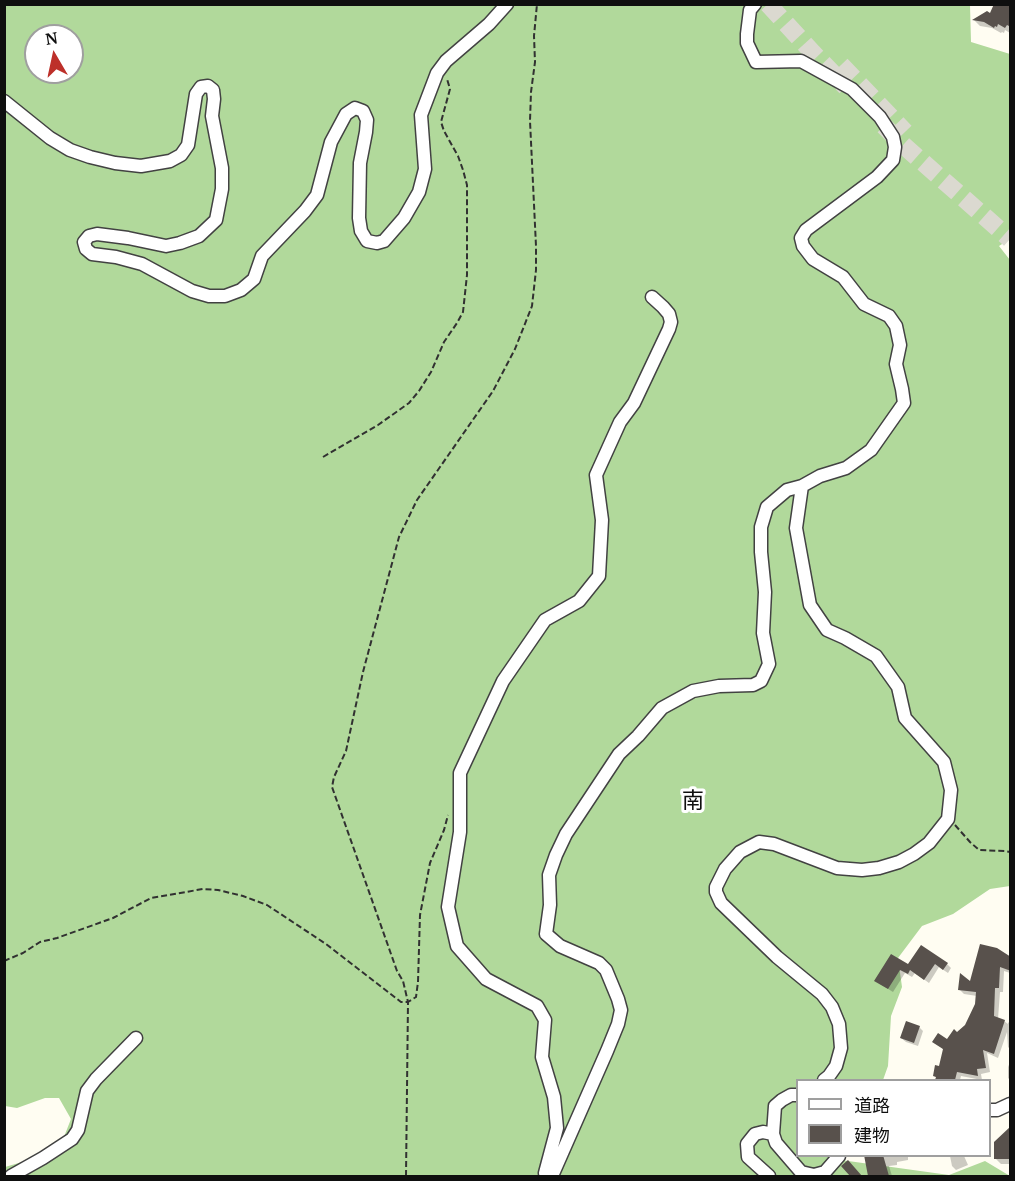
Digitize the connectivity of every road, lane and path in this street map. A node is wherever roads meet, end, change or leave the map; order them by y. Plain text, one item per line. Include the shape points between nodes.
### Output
1 (507, 4) edge
2 (537, 4) edge
3 (755, 4) edge
4 (437, 73) junction
5 (4, 101) edge
6 (652, 297) dead end
7 (323, 457) dead end
8 (802, 486) junction
9 (450, 807) dead end
10 (948, 819) junction
11 (1011, 852) edge
12 (4, 960) edge
13 (408, 1002) junction
14 (136, 1038) dead end
15 (825, 1079) edge
16 (796, 1095) edge
17 (1011, 1104) edge
18 (991, 1110) edge
19 (774, 1134) junction
20 (837, 1157) edge
21 (11, 1176) edge
22 (406, 1176) edge
23 (546, 1176) edge
24 (552, 1176) edge
25 (769, 1176) edge

1 - 4 street
2 - 13 path via 530,121 536,246 532,306 493,392 417,500 399,537 346,751 332,787
3 - 8 street via 750,10 747,43 756,62 801,61 852,89 880,117 895,147 893,160 877,177 812,225 801,238 813,259 843,277 864,304 889,316 896,326 903,403 871,450 846,468
4 - 5 street via 421,115 425,169 419,192 404,218 384,240 368,241 361,231 360,164 367,120 363,111 355,108 346,114 331,142 317,195 262,256 254,279 225,296 192,291 142,264 92,254 84,242 97,234 166,246 199,236 216,220 222,168 212,116 213,90 201,87 196,94 188,145 181,155 141,166 70,150
4 - 7 path via 447,80 450,89 441,122 464,170 466,185 468,275 463,312 431,372 409,403
6 - 23 street via 669,314 671,322 596,476 602,520 599,576 579,601 545,620 503,681 460,773 460,832 448,907 457,946 486,979 537,1006 545,1020 542,1056 554,1097 557,1128
8 - 10 street via 796,528 810,605 827,630 876,656 898,687 905,718 944,762 951,790
8 - 24 street via 787,490 767,507 761,527 763,633 769,664 764,677 753,685 693,691 662,708 619,754 556,855 549,875 546,934 560,946 606,969 621,1010 611,1042
9 - 13 path via 430,863 420,915 416,997
10 - 11 path via 979,850
10 - 15 street via 929,843 914,854 879,868 837,868 759,842 740,852 716,887 721,903 832,1007 839,1024 841,1048 836,1066
12 - 13 path via 40,942 113,918 151,898 218,890 267,905 326,944 401,1002
13 - 22 path
14 - 21 street via 87,1091 78,1130 72,1139
16 - 19 street via 775,1106
17 - 18 street
19 - 20 street via 776,1143 801,1172 825,1172
19 - 25 street via 755,1134 747,1144 748,1156

